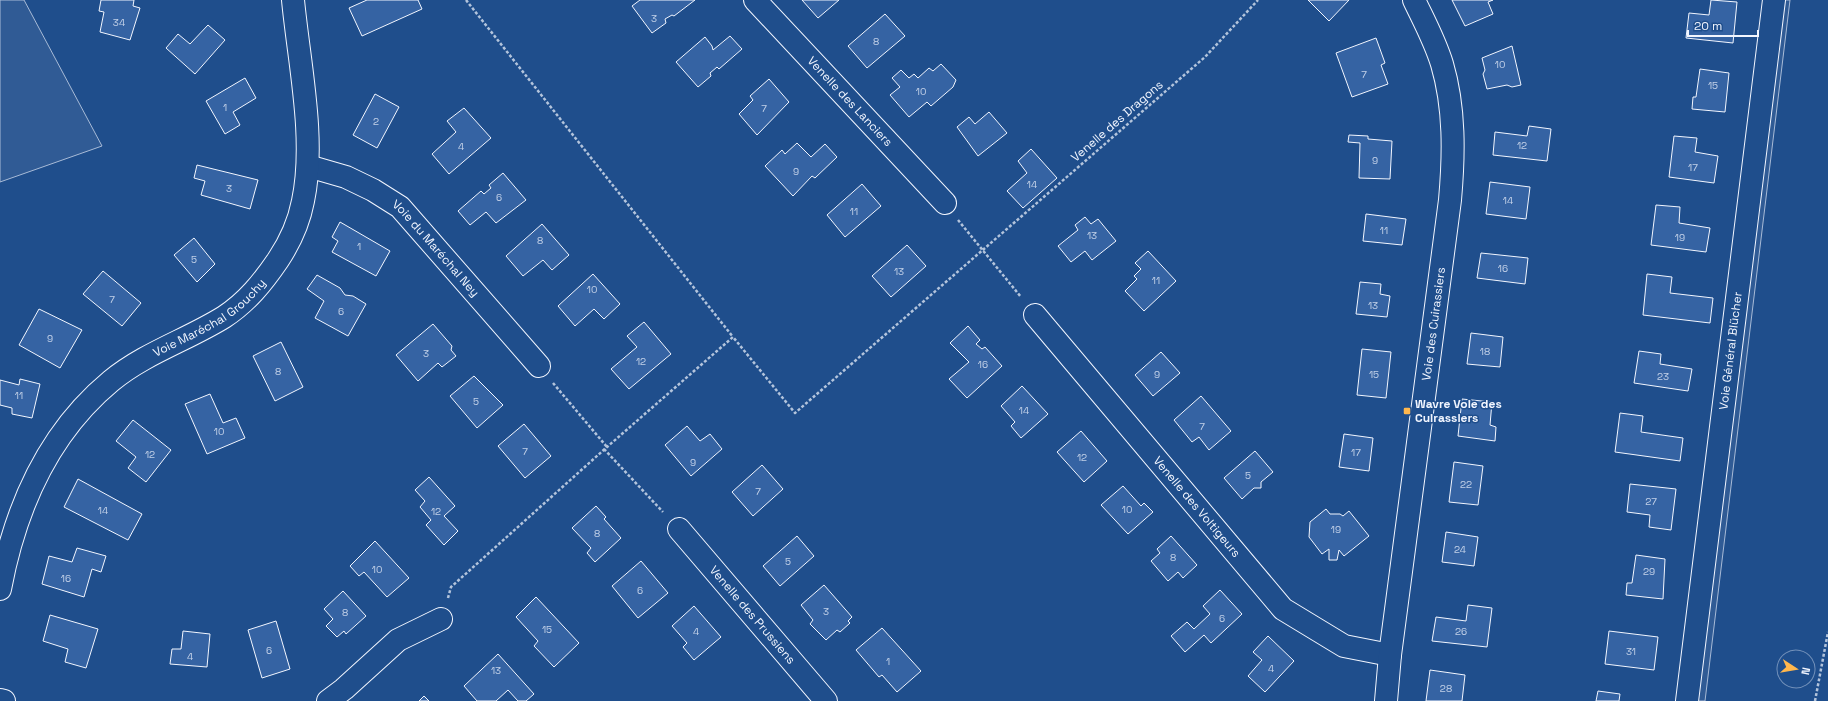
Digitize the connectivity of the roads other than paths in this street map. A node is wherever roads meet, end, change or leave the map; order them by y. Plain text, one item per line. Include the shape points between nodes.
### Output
1 (293, 0) edge
2 (755, 0) edge
3 (1414, 0) edge
4 (1774, 0) edge
5 (308, 166) junction
6 (950, 210) road end
7 (1035, 315) dead end
8 (539, 366) road end
9 (679, 529) road end
10 (0, 589) edge
11 (441, 620) road end
12 (1390, 655) junction
13 (0, 700) edge
14 (4, 701) edge
15 (328, 701) edge
16 (826, 701) edge
17 (1386, 701) edge
18 (1687, 701) edge

1 - 5 street, Voie Maréchal Grouchy via 306,118
2 - 6 street, Venelle des Lanciers
3 - 12 street, Voie des Cuirassiers via 1442,65 1451,110 1454,154
4 - 18 street, Voie Général Blücher
5 - 8 street, Voie du Maréchal Ney via 346,177 400,207
5 - 10 street, Voie Maréchal Grouchy via 303,201 295,228 286,248 264,281 224,316 140,360 111,381 89,402 54,446 29,489 10,545
7 - 12 street, Venelle des Voltigeurs via 1283,609 1344,646
9 - 16 street, Venelle des Prussiens
11 - 15 street via 398,640
12 - 17 street, Voie des Cuirassiers
13 - 14 street

